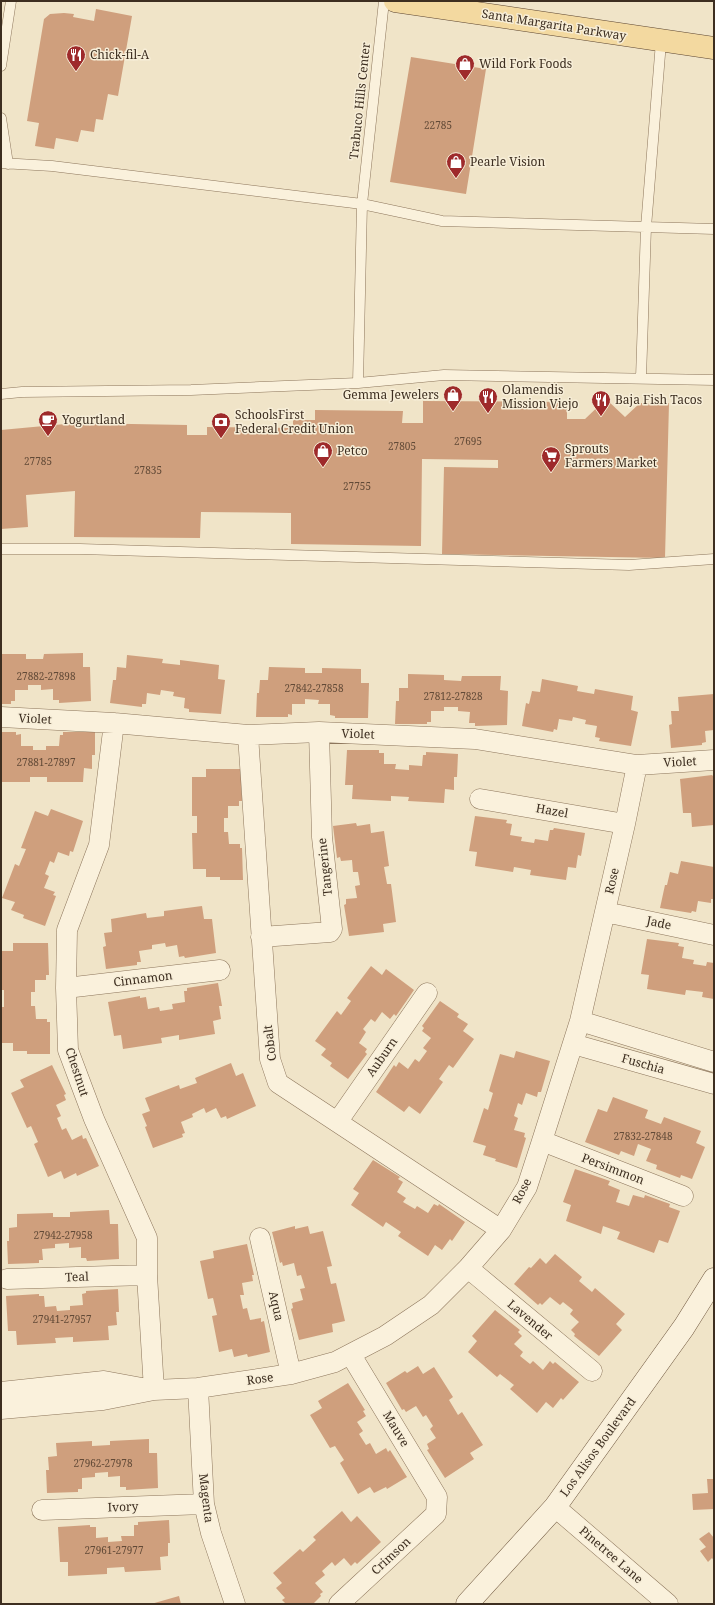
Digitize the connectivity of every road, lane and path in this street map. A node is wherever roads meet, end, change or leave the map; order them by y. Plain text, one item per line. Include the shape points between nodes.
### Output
1 (11, 1) edge
2 (384, 1) edge
3 (395, 1) edge
4 (661, 42) junction
5 (714, 48) edge
6 (1, 61) edge
7 (1, 66) edge
8 (1, 118) edge
9 (5, 163) edge
10 (362, 204) junction
11 (646, 227) junction
12 (714, 230) edge
13 (641, 378) junction
14 (714, 380) edge
15 (358, 383) junction
16 (1, 394) edge
17 (1, 549) edge
18 (714, 559) edge
19 (1, 717) edge
20 (114, 723) junction
21 (319, 732) junction
22 (248, 735) junction
23 (714, 760) edge
24 (637, 765) junction
25 (480, 799) dead end
26 (625, 824) junction
27 (605, 912) junction
28 (714, 935) edge
29 (261, 937) junction
30 (220, 970) dead end
31 (66, 988) junction
32 (427, 993) dead end
33 (580, 1021) junction
34 (573, 1044) junction
35 (714, 1062) edge
36 (714, 1084) edge
37 (338, 1121) junction
38 (542, 1141) junction
39 (683, 1196) dead end
40 (501, 1230) junction
41 (260, 1238) dead end
42 (468, 1268) junction
43 (147, 1275) junction
44 (7, 1279) dead end
45 (714, 1280) edge
46 (350, 1355) junction
47 (592, 1372) dead end
48 (291, 1374) junction
49 (198, 1388) junction
50 (154, 1390) junction
51 (1, 1392) edge
52 (1, 1409) edge
53 (204, 1504) junction
54 (438, 1505) joint
55 (555, 1507) junction
56 (42, 1510) dead end
57 (235, 1604) edge
58 (339, 1604) edge
59 (466, 1604) edge
60 (668, 1604) edge

1 - 6 lane
2 - 10 lane, Trabuco Hills Center
3 - 4 main road, Santa Margarita Parkway
4 - 5 main road, Santa Margarita Parkway
4 - 11 lane
6 - 7 lane
8 - 9 lane
9 - 10 lane via 52,166
10 - 11 lane via 442,221
10 - 15 lane, Trabuco Hills Center
11 - 12 lane
11 - 13 lane
13 - 14 lane
13 - 15 lane via 444,375
15 - 16 lane
17 - 18 lane via 88,549 629,565
19 - 20 street, Violet
20 - 22 street, Violet
20 - 31 street, Chestnut via 99,845 67,930
21 - 22 street, Violet
21 - 24 street, Violet via 474,739
21 - 29 street, Tangerine via 322,837 332,929 330,932
22 - 29 street, Cobalt
23 - 24 street, Violet
24 - 26 street, Rose
25 - 26 street, Hazel
26 - 27 street, Rose
27 - 28 street, Jade
27 - 33 street, Rose
29 - 37 street, Cobalt via 270,1059 278,1083
30 - 31 street, Cinnamon
31 - 43 street, Chestnut via 68,1050 94,1119 147,1238
32 - 37 street, Auburn
33 - 34 street, Rose
33 - 35 street, Fuschia
34 - 36 street, Fuschia
34 - 38 street, Rose
37 - 40 street, Cobalt
38 - 39 street, Persimmon
38 - 40 street, Rose via 527,1186
40 - 42 street, Rose
41 - 48 street, Aqua
42 - 46 street, Rose via 431,1305 385,1336
42 - 47 street, Lavender
43 - 44 street, Teal
43 - 50 street, Chestnut
45 - 55 main road, Los Alisos Boulevard via 684,1328
46 - 48 street, Rose via 335,1362
46 - 54 street, Mauve via 437,1497
48 - 49 street, Rose
49 - 50 street, Rose
49 - 53 street, Magenta
50 - 51 street, Rose via 104,1381
50 - 52 street, Rose via 103,1400
53 - 56 street, Ivory
53 - 57 street, Magenta
54 - 58 street, Crimson via 436,1514
55 - 59 main road, Los Alisos Boulevard
55 - 60 street, Pinetree Lane

